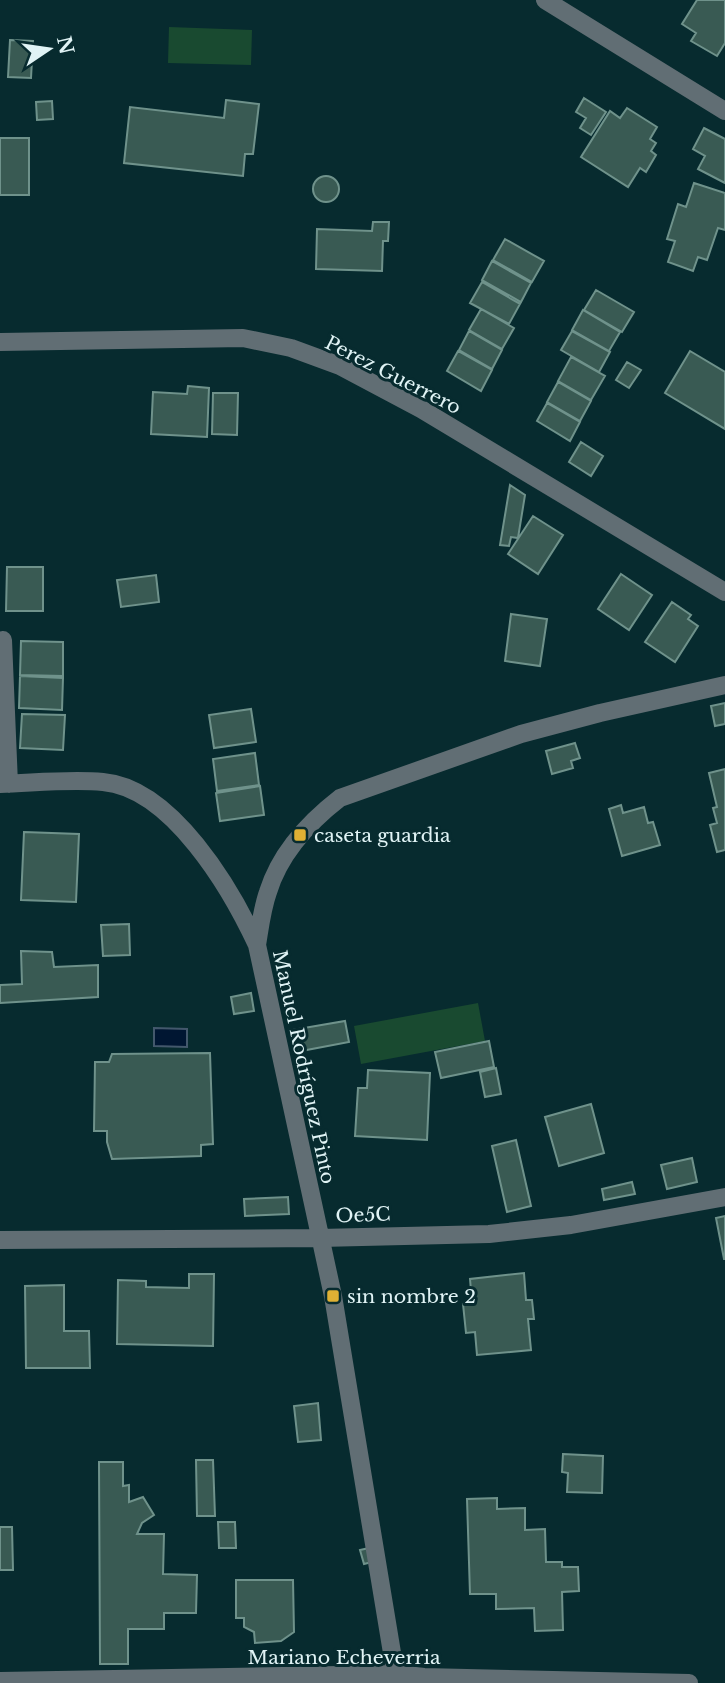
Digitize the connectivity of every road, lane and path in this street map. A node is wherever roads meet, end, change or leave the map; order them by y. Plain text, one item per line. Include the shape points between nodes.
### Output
1 (545, 0) edge
2 (725, 111) edge
3 (0, 342) edge
4 (725, 592) edge
5 (3, 640) dead end
6 (725, 685) edge
7 (4, 784) edge
8 (257, 945) junction
9 (725, 1197) edge
10 (320, 1238) junction
11 (0, 1240) edge
12 (397, 1679) edge
13 (0, 1681) edge
14 (689, 1683) edge

1 - 2 street
3 - 4 street, Perez Guerrero via 243,338 291,348 340,366 421,409
5 - 7 street
6 - 8 street, Manuel Rodríguez Pinto via 521,734 340,798 300,835 282,862 268,891
7 - 8 street via 105,782 140,794 176,823 216,869
8 - 10 street, Manuel Rodríguez Pinto
9 - 10 street, Oe5C via 532,1230
10 - 11 street, Oe5C
10 - 12 street, Manuel Rodríguez Pinto
12 - 13 street, Mariano Echeverria
12 - 14 street, Mariano Echeverria

